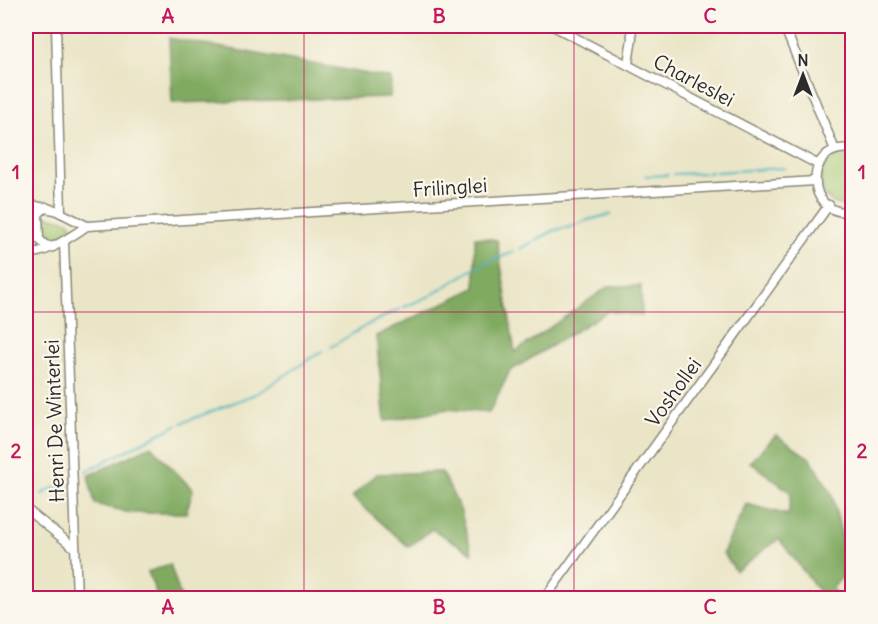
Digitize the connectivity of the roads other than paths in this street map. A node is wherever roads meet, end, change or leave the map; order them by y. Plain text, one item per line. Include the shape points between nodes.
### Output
1 (56, 26) edge
2 (553, 26) edge
3 (631, 26) edge
4 (784, 26) edge
5 (628, 64) junction
6 (852, 149) edge
7 (835, 150) junction
8 (819, 165) junction
9 (815, 181) junction
10 (26, 204) edge
11 (829, 206) junction
12 (46, 207) junction
13 (852, 210) edge
14 (61, 213) junction
15 (87, 226) junction
16 (64, 242) junction
17 (53, 247) junction
18 (26, 254) edge
19 (26, 509) edge
20 (75, 548) junction
21 (77, 598) edge
22 (545, 598) edge

1 - 14 street
2 - 5 street, Charleslei
3 - 5 street
4 - 7 street
5 - 8 street, Charleslei
6 - 7 street
7 - 8 street
8 - 9 street
9 - 11 street via 821,199
9 - 15 street, Frilinglei
10 - 12 street
11 - 13 street
11 - 22 street, Voshollei
12 - 14 street
12 - 17 street via 38,214 39,239
14 - 15 street
15 - 16 street
16 - 17 street
16 - 20 street, Henri De Winterlei
17 - 18 street
19 - 20 street
20 - 21 street, Henri De Winterlei

